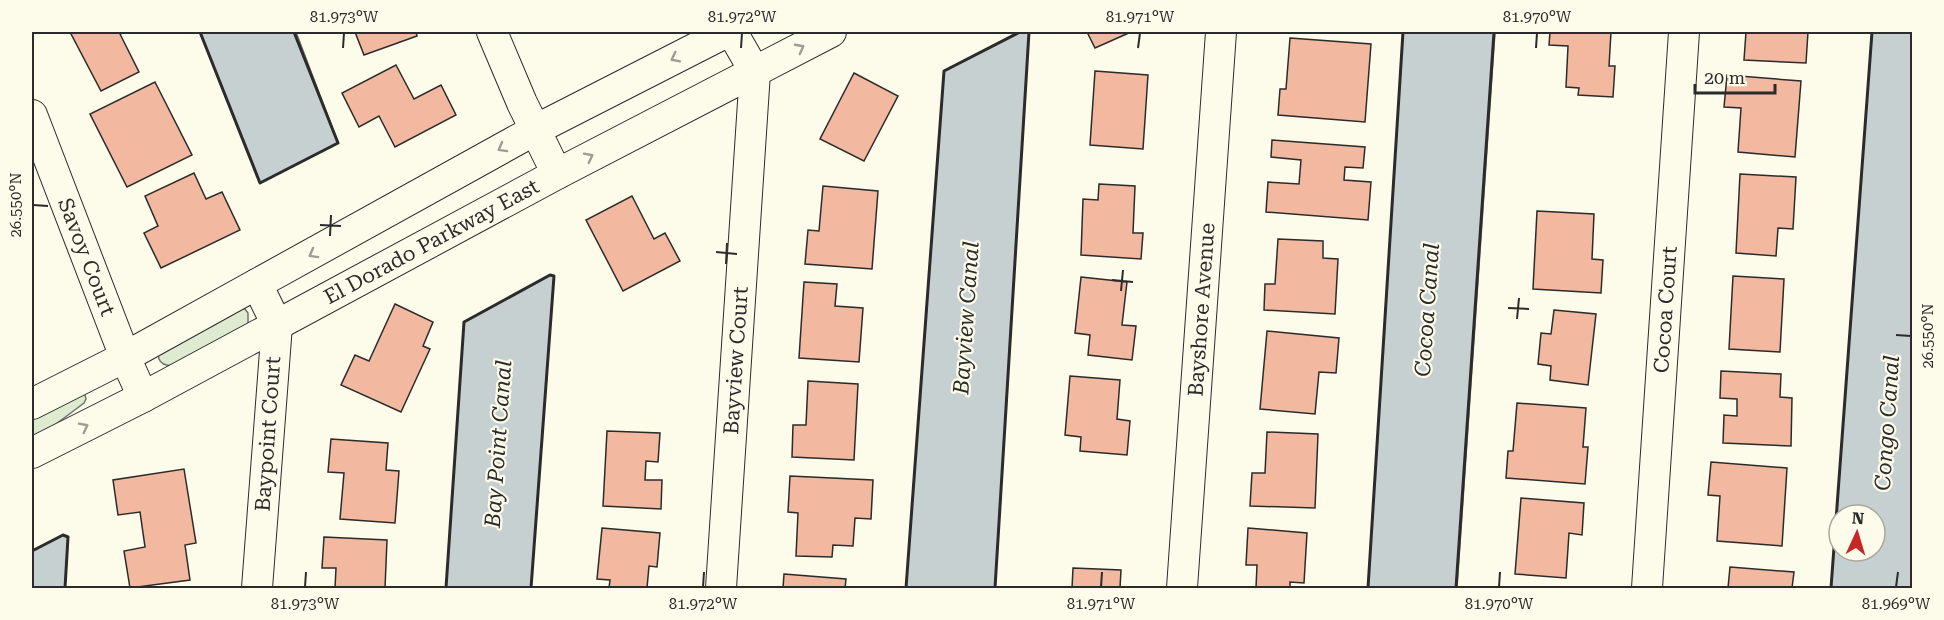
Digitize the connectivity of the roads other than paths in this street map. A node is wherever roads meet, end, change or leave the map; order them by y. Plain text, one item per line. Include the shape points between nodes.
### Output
1 (492, 32) edge
2 (727, 32) edge
3 (732, 32) edge
4 (831, 32) edge
5 (1221, 32) edge
6 (1684, 32) edge
7 (755, 72) junction
8 (32, 115) edge
9 (535, 130) junction
10 (557, 174) junction
11 (257, 284) junction
12 (277, 325) junction
13 (124, 357) junction
14 (143, 397) junction
15 (32, 404) edge
16 (32, 453) edge
17 (257, 588) edge
18 (721, 588) edge
19 (1182, 588) edge
20 (1647, 588) edge

1 - 9 street
2 -> 9 street
3 - 7 street
7 -> 4 street, El Dorado Parkway East
5 - 19 street, Bayshore Avenue
6 - 20 street, Cocoa Court
10 -> 7 street, El Dorado Parkway East
7 - 18 street, Bayview Court
8 - 13 street, Savoy Court
9 - 10 street
9 -> 11 street
10 - 12 street, El Dorado Parkway East
11 - 12 street, Baypoint Court
11 - 13 street
12 - 14 street, El Dorado Parkway East
12 - 17 street, Baypoint Court
13 - 14 street, Savoy Court
13 - 15 street
16 -> 14 street, El Dorado Parkway East

